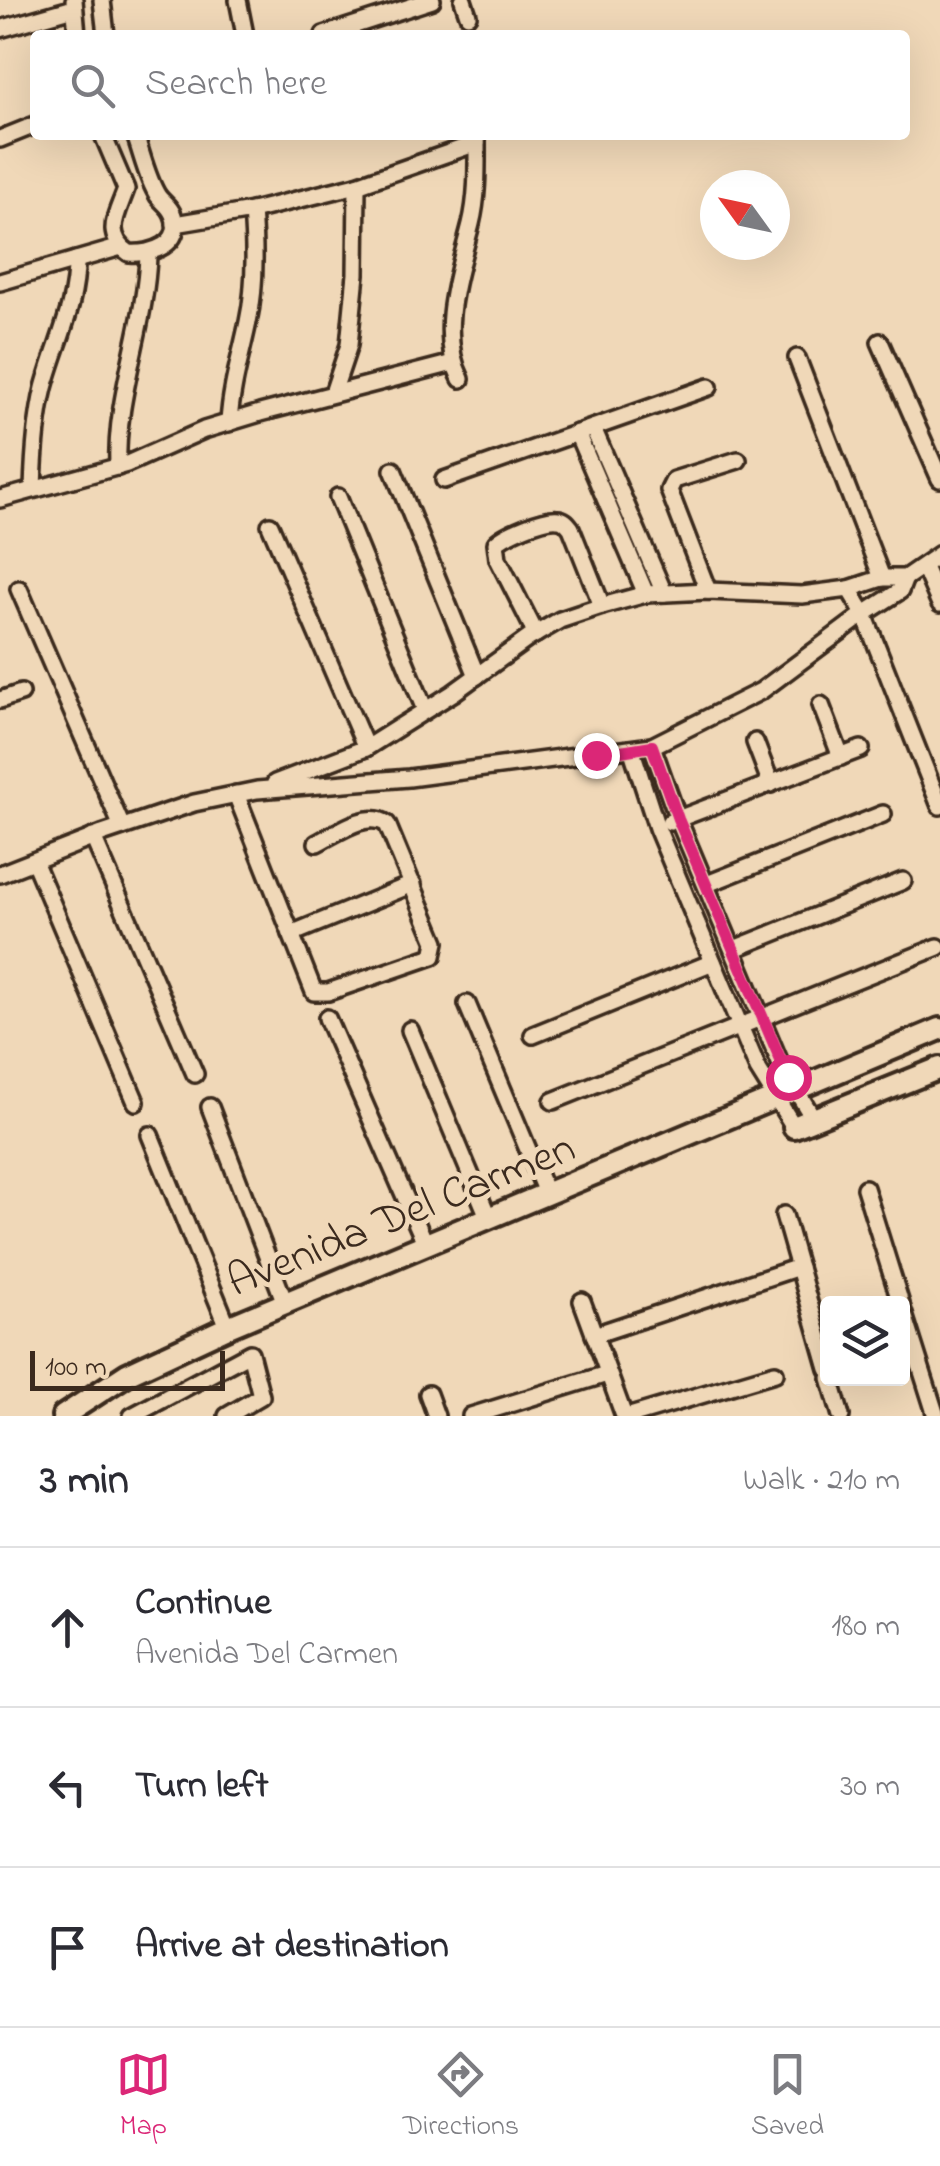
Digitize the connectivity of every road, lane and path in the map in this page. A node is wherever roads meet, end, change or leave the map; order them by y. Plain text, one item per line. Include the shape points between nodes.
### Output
1 (102, 0) edge
2 (238, 0) edge
3 (432, 0) edge
4 (74, 4) edge
5 (0, 28) edge
6 (77, 30) edge
7 (105, 30) edge
8 (244, 30) edge
9 (339, 30) edge
10 (30, 127) edge
11 (0, 139) edge
12 (105, 140) edge
13 (138, 140) edge
14 (474, 140) edge
15 (477, 140) edge
16 (357, 185) junction
17 (252, 211) junction
18 (175, 224) junction
19 (121, 247) junction
20 (148, 255) junction
21 (76, 260) junction
22 (0, 282) edge
23 (880, 342) dead end
24 (797, 358) dead end
25 (453, 363) junction
26 (460, 379) dead end
27 (708, 387) dead end
28 (333, 393) junction
29 (229, 422) junction
30 (585, 430) junction
31 (738, 460) dead end
32 (118, 466) junction
33 (393, 470) dead end
34 (940, 479) edge
35 (444, 480) dead end
36 (33, 488) junction
37 (338, 496) dead end
38 (0, 499) edge
39 (270, 525) dead end
40 (940, 554) edge
41 (924, 567) junction
42 (882, 578) junction
43 (906, 578) junction
44 (19, 589) dead end
45 (850, 589) junction
46 (708, 591) junction
47 (664, 593) junction
48 (646, 594) junction
49 (940, 604) edge
50 (602, 606) junction
51 (864, 614) junction
52 (536, 634) junction
53 (478, 676) junction
54 (21, 693) dead end
55 (0, 700) edge
56 (821, 705) dead end
57 (426, 710) junction
58 (754, 742) dead end
59 (652, 746) junction
60 (366, 748) junction
61 (861, 749) dead end
62 (632, 751) junction
63 (342, 758) junction
64 (841, 758) junction
65 (348, 783) junction
66 (771, 784) junction
67 (258, 790) junction
68 (236, 794) junction
69 (940, 806) edge
70 (884, 814) dead end
71 (678, 819) junction
72 (122, 827) junction
73 (657, 828) junction
74 (92, 837) junction
75 (317, 843) dead end
76 (34, 861) junction
77 (0, 874) edge
78 (904, 881) dead end
79 (413, 884) junction
80 (707, 884) junction
81 (292, 934) junction
82 (938, 947) dead end
83 (734, 949) junction
84 (713, 962) junction
85 (467, 1004) dead end
86 (761, 1016) junction
87 (327, 1018) dead end
88 (740, 1025) junction
89 (410, 1030) dead end
90 (940, 1030) edge
91 (533, 1035) dead end
92 (911, 1042) junction
93 (932, 1071) edge
94 (195, 1074) dead end
95 (785, 1093) junction
96 (552, 1101) dead end
97 (136, 1102) dead end
98 (210, 1107) dead end
99 (804, 1123) joint
100 (150, 1135) dead end
101 (865, 1188) dead end
102 (547, 1194) junction
103 (784, 1215) dead end
104 (489, 1219) junction
105 (426, 1245) junction
106 (799, 1267) junction
107 (899, 1296) edge
108 (582, 1301) dead end
109 (285, 1303) junction
110 (228, 1327) junction
111 (910, 1332) edge
112 (594, 1335) junction
113 (820, 1341) edge
114 (775, 1372) dead end
115 (608, 1374) junction
116 (832, 1386) edge
117 (428, 1394) dead end
118 (64, 1416) edge
119 (132, 1416) edge
120 (227, 1416) edge
121 (436, 1416) edge
122 (472, 1416) edge
123 (627, 1416) edge
124 (841, 1416) edge
125 (936, 1416) edge

1 - 7 street
2 - 8 street
3 - 9 street
4 - 5 street
4 - 6 street
10 - 11 street
12 - 19 street via 126,189 113,222
13 - 18 street
14 - 16 street
15 - 25 street via 472,222 456,269
16 - 17 street
16 - 28 street via 349,345
17 - 18 street
17 - 29 street via 249,318
18 - 20 street via 166,246
19 - 20 street
19 - 21 street
20 - 32 street
21 - 22 street
21 - 36 street via 44,390
23 - 34 street
24 - 42 street
25 - 26 street
25 - 28 street
27 - 30 street
28 - 29 street
29 - 32 street
30 - 35 street
30 - 47 street
30 - 48 street
31 - 46 street via 674,480 670,490
32 - 36 street
33 - 53 street
36 - 38 street
37 - 57 street
39 - 60 street
40 - 41 street
41 - 43 street
41 - 49 street
42 - 43 street
42 - 45 street
43 - 51 street via 900,592
44 - 72 street
45 - 46 street via 802,595
45 - 51 street
46 - 47 street
47 - 48 street
48 - 50 street
50 - 52 street
50 - 52 street via 565,522 555,518 504,535 495,550 498,560
51 - 59 street via 761,691
51 - 69 street
52 - 53 street
53 - 57 street
54 - 55 street
56 - 64 street
57 - 60 street
58 - 66 street
59 - 62 street
59 - 71 street
60 - 63 street
61 - 64 street
62 - 65 street
62 - 73 street
63 - 65 street
63 - 67 street
64 - 66 street
65 - 67 street
66 - 71 street
67 - 68 street
68 - 72 street
68 - 81 street
70 - 80 street
71 - 73 street
71 - 80 street
72 - 74 street
73 - 84 street
74 - 76 street
74 - 94 street
75 - 79 street via 366,820 381,820
76 - 77 street
76 - 97 street
78 - 83 street
79 - 81 street
79 - 81 street via 436,942 429,960 318,994
80 - 83 street
82 - 86 street
83 - 86 street
84 - 88 street
84 - 91 street
85 - 102 street
86 - 88 street
86 - 95 street
87 - 105 street
88 - 95 street via 758,1068
88 - 96 street
89 - 104 street
90 - 92 main road, Avenida Del Carmen
92 - 93 main road
92 - 95 main road, Avenida Del Carmen
93 - 99 main road
95 - 99 street
95 - 102 main road, Avenida Del Carmen
98 - 109 street
100 - 110 street
101 - 107 street
102 - 104 main road, Avenida Del Carmen
103 - 106 street
104 - 105 main road, Avenida Del Carmen
105 - 109 main road, Avenida Del Carmen
106 - 112 street
106 - 113 street
108 - 112 street
109 - 110 main road, Avenida Del Carmen
110 - 118 main road, Avenida Del Carmen via 128,1374
111 - 125 street
112 - 115 street
114 - 123 street
115 - 122 street
115 - 123 street
116 - 124 street
117 - 121 street
119 - 120 street, Avenida Del Carmen via 250,1353 260,1396

